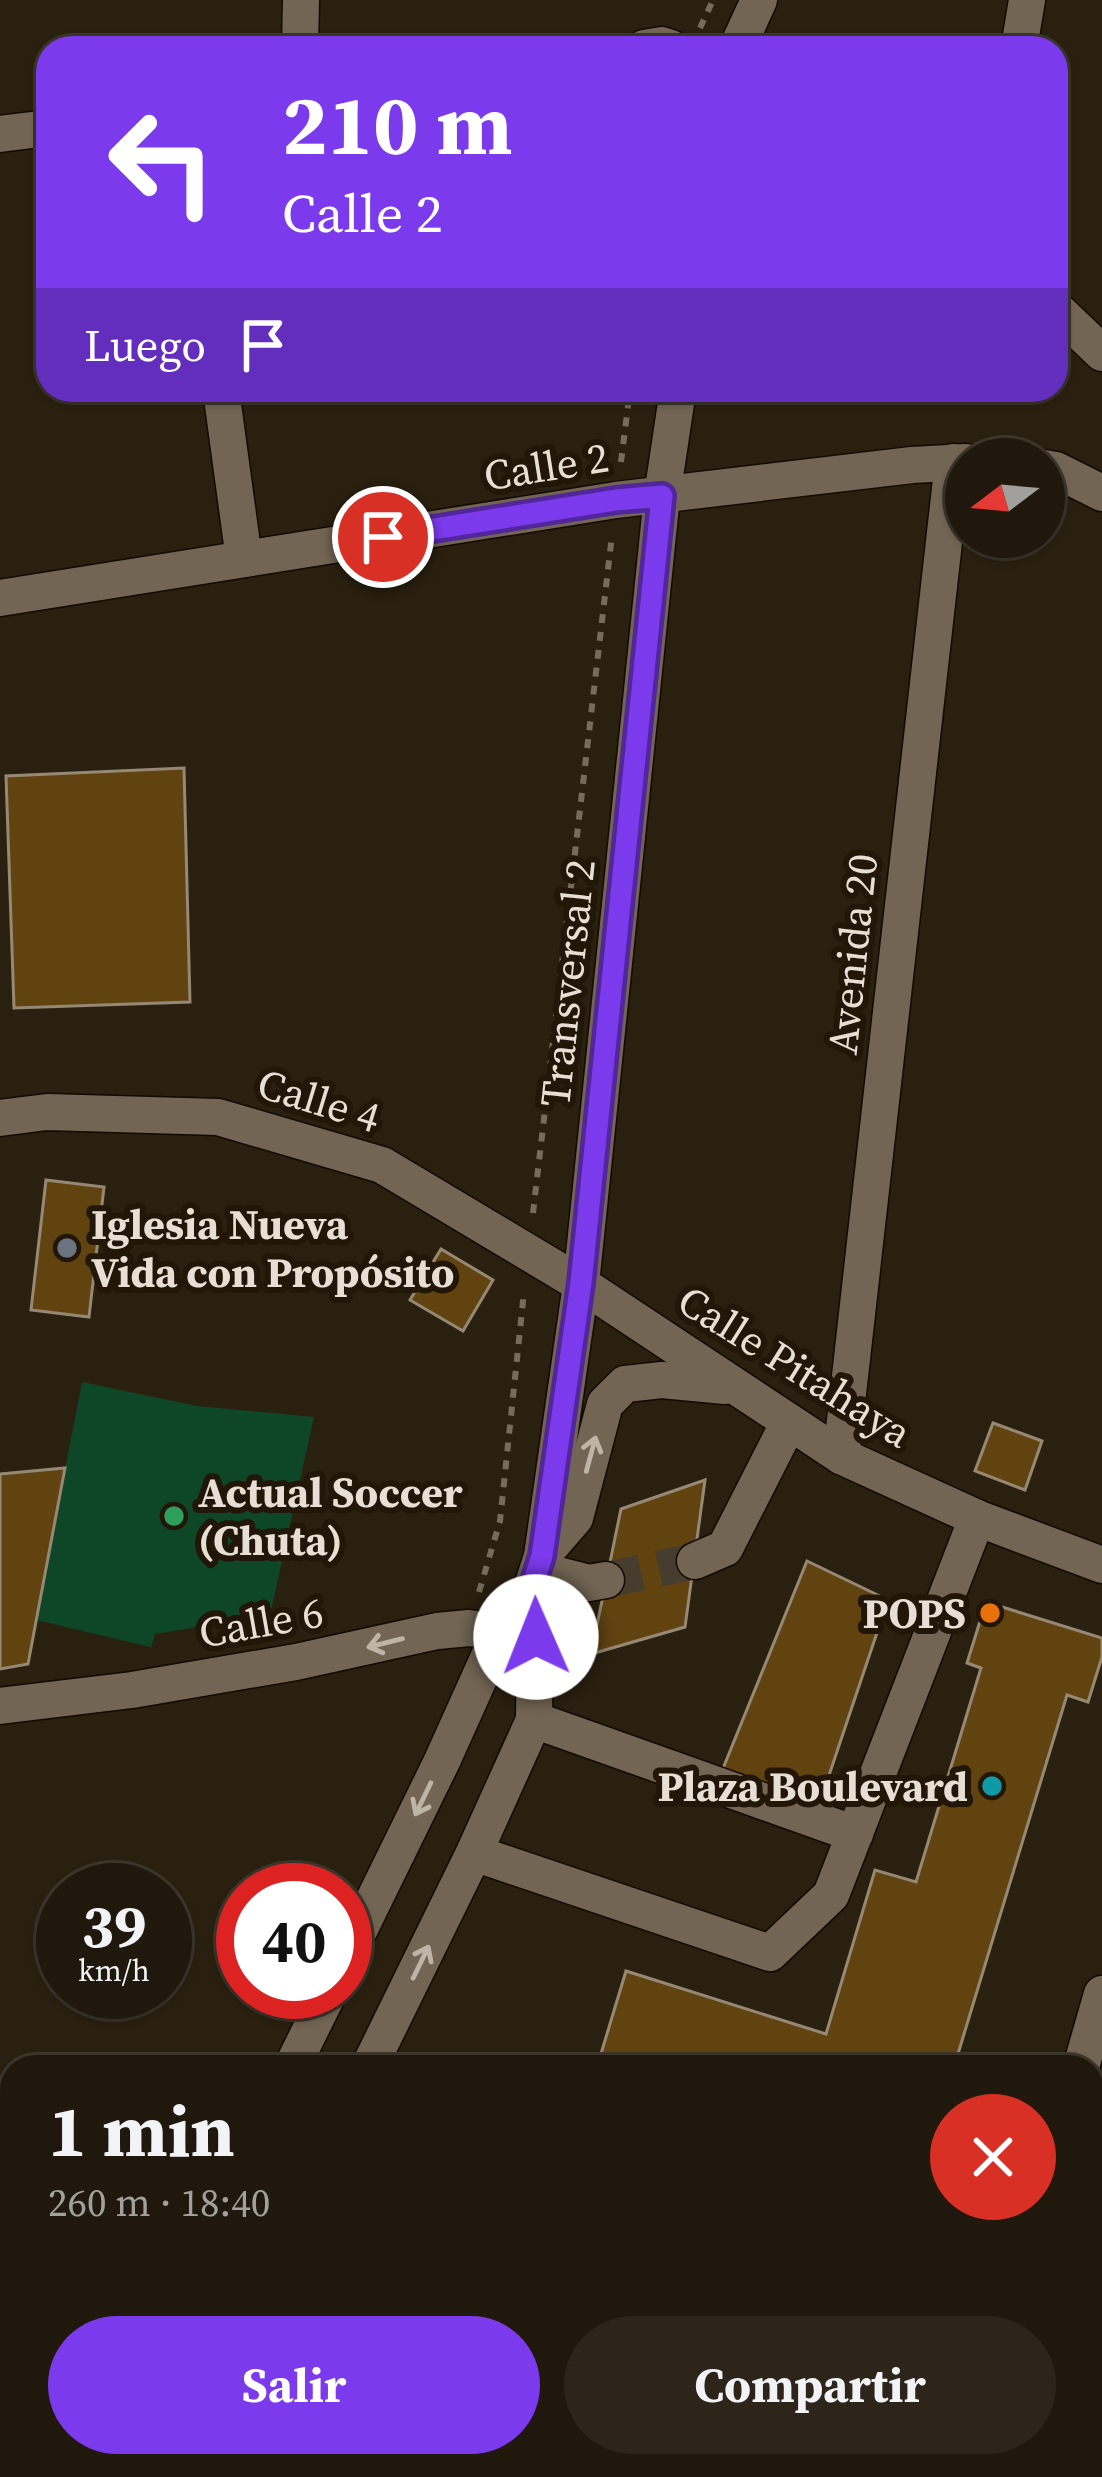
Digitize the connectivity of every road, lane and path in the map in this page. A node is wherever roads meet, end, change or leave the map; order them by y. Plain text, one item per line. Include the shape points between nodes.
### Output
1 (301, 0) edge
2 (760, 0) edge
3 (1027, 0) edge
4 (300, 36) edge
5 (743, 36) edge
6 (1021, 36) edge
7 (36, 130) edge
8 (0, 134) edge
9 (1068, 320) edge
10 (1102, 353) edge
11 (223, 402) edge
12 (676, 402) edge
13 (945, 463) edge
14 (1065, 474) edge
15 (1102, 493) edge
16 (662, 496) junction
17 (949, 558) edge
18 (244, 559) junction
19 (0, 598) edge
20 (0, 1118) edge
21 (581, 1283) junction
22 (735, 1387) junction
23 (789, 1422) junction
24 (841, 1456) junction
25 (977, 1519) junction
26 (694, 1561) tunnel mouth
27 (1102, 1565) edge
28 (538, 1570) junction
29 (606, 1580) tunnel mouth
30 (500, 1632) junction
31 (536, 1637) junction
32 (0, 1706) edge
33 (534, 1720) junction
34 (855, 1834) junction
35 (474, 1853) junction
36 (372, 1904) edge
37 (1102, 1994) edge
38 (315, 2019) edge
39 (298, 2055) edge
40 (375, 2055) edge
41 (1084, 2055) edge

1 - 4 street
2 - 5 street
3 - 6 street
7 - 8 street
9 - 10 street
11 - 18 street
12 - 16 street, Transversal 2
13 - 16 street, Calle 2
14 - 15 street
16 - 18 street, Calle 2
16 - 21 street, Transversal 2
17 - 24 street, Avenida 20
18 - 19 street, Calle 2
20 - 21 street, Calle 4 via 218,1117 382,1165
21 - 22 street, Calle Pitahaya
21 - 28 street, Transversal 2
22 - 23 street, Calle Pitahaya
28 -> 22 street via 575,1518 605,1404 626,1384
23 - 24 street, Calle Pitahaya
23 - 26 street via 725,1548
24 - 25 street, Calle Pitahaya
25 - 27 street, Calle Pitahaya
25 - 34 street
28 - 29 street
28 - 30 street
28 - 31 street, Transversal 2
30 - 31 street, Calle 6
30 -> 32 street, Calle 6 via 437,1631 296,1662
30 -> 36 street
31 - 33 street, Transversal 2
33 - 34 street
33 - 35 street
34 - 35 street via 831,1895 770,1953
40 -> 35 street
37 - 41 street
38 - 39 street

